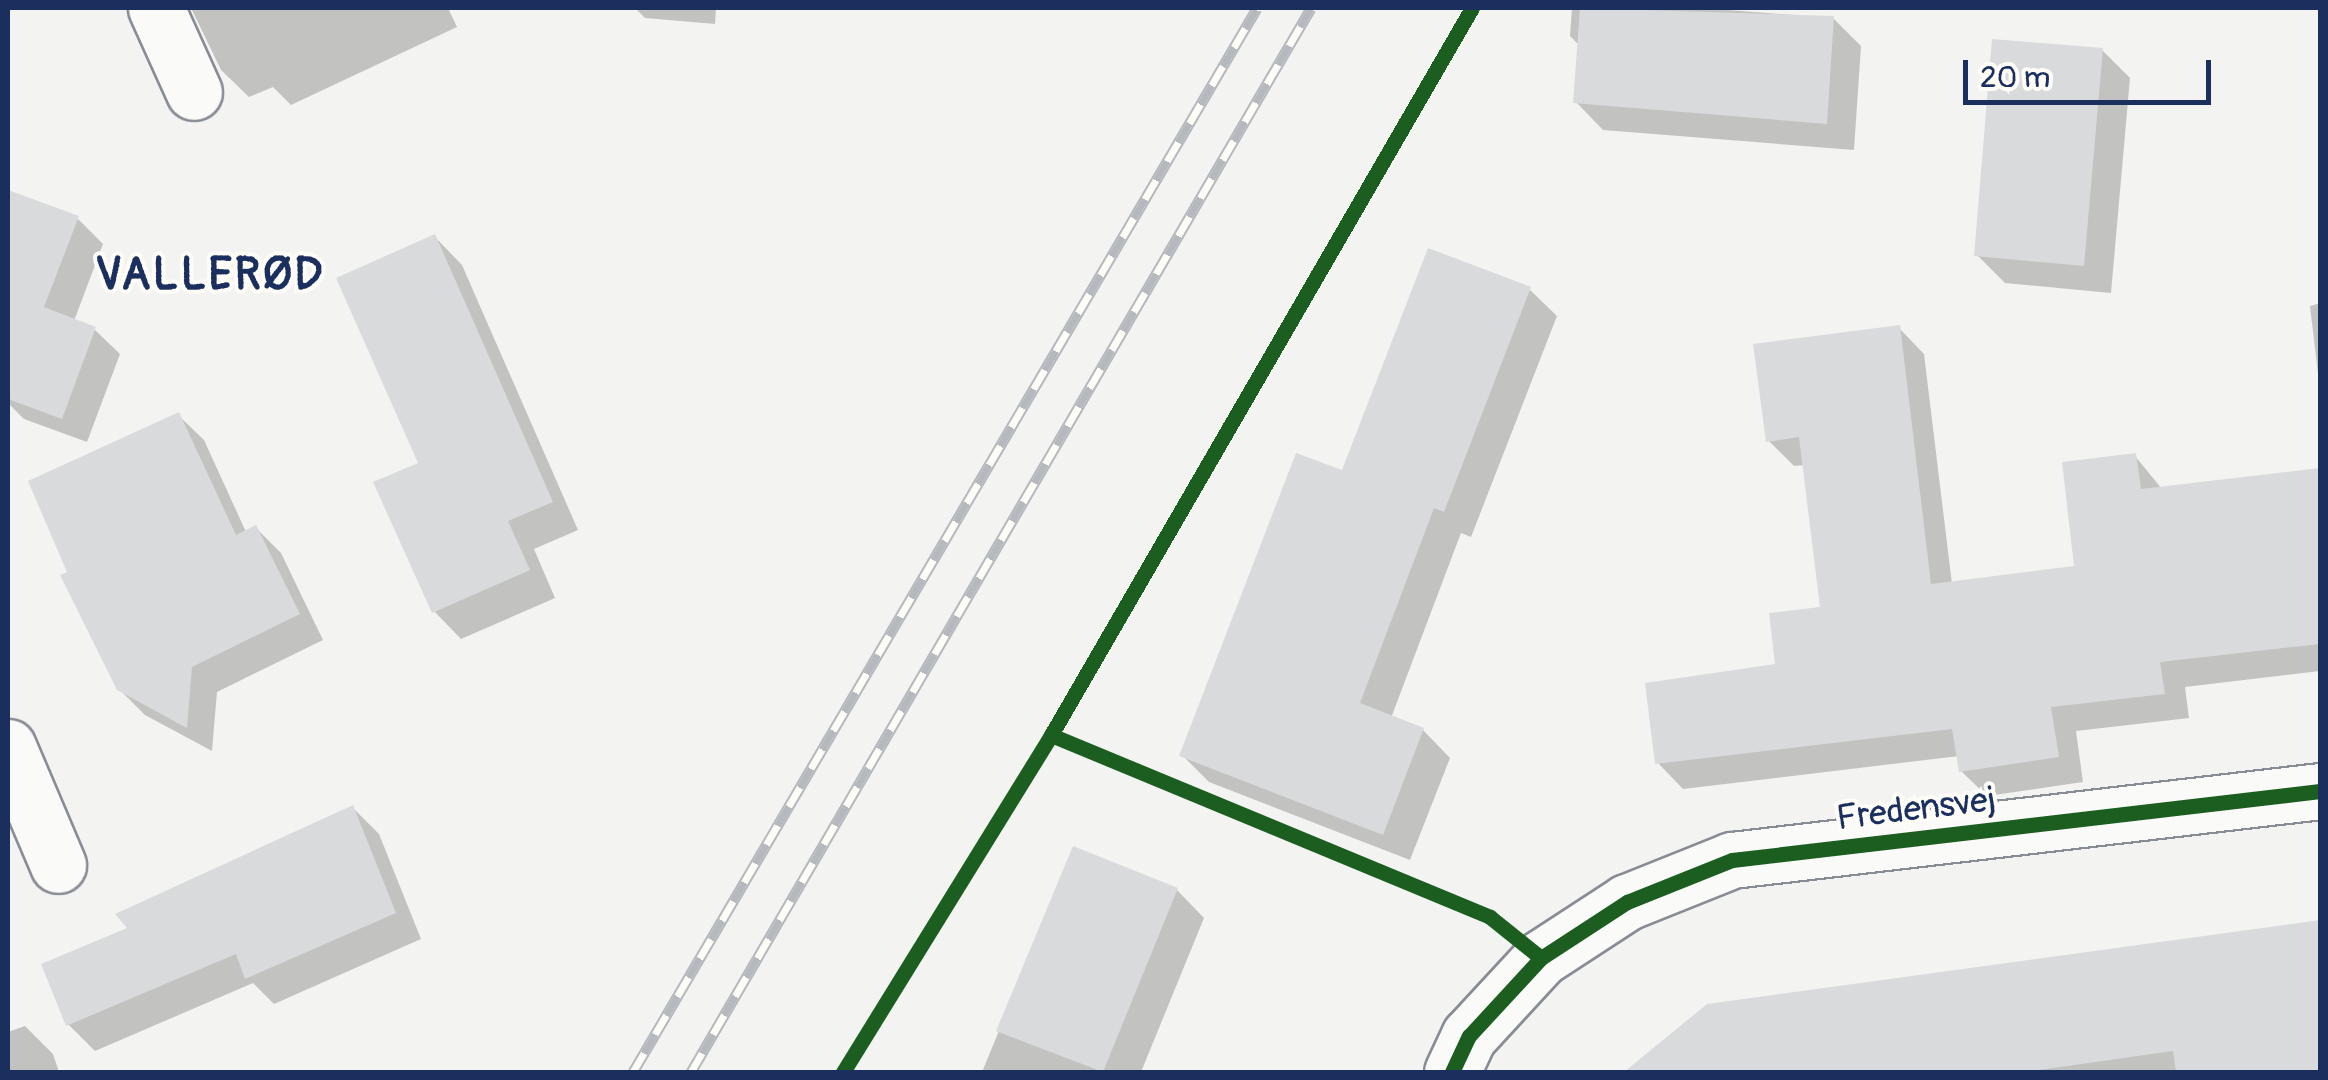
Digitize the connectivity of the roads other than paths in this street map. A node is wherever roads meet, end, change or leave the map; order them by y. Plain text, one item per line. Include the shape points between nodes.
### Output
1 (156, 8) edge
2 (194, 92) dead end
3 (8, 747) edge
4 (2320, 791) edge
5 (58, 865) dead end
6 (1452, 1072) edge

1 - 2 street
3 - 5 street
4 - 6 street, Fredensvej via 1732,860 1628,902 1541,958 1469,1036

